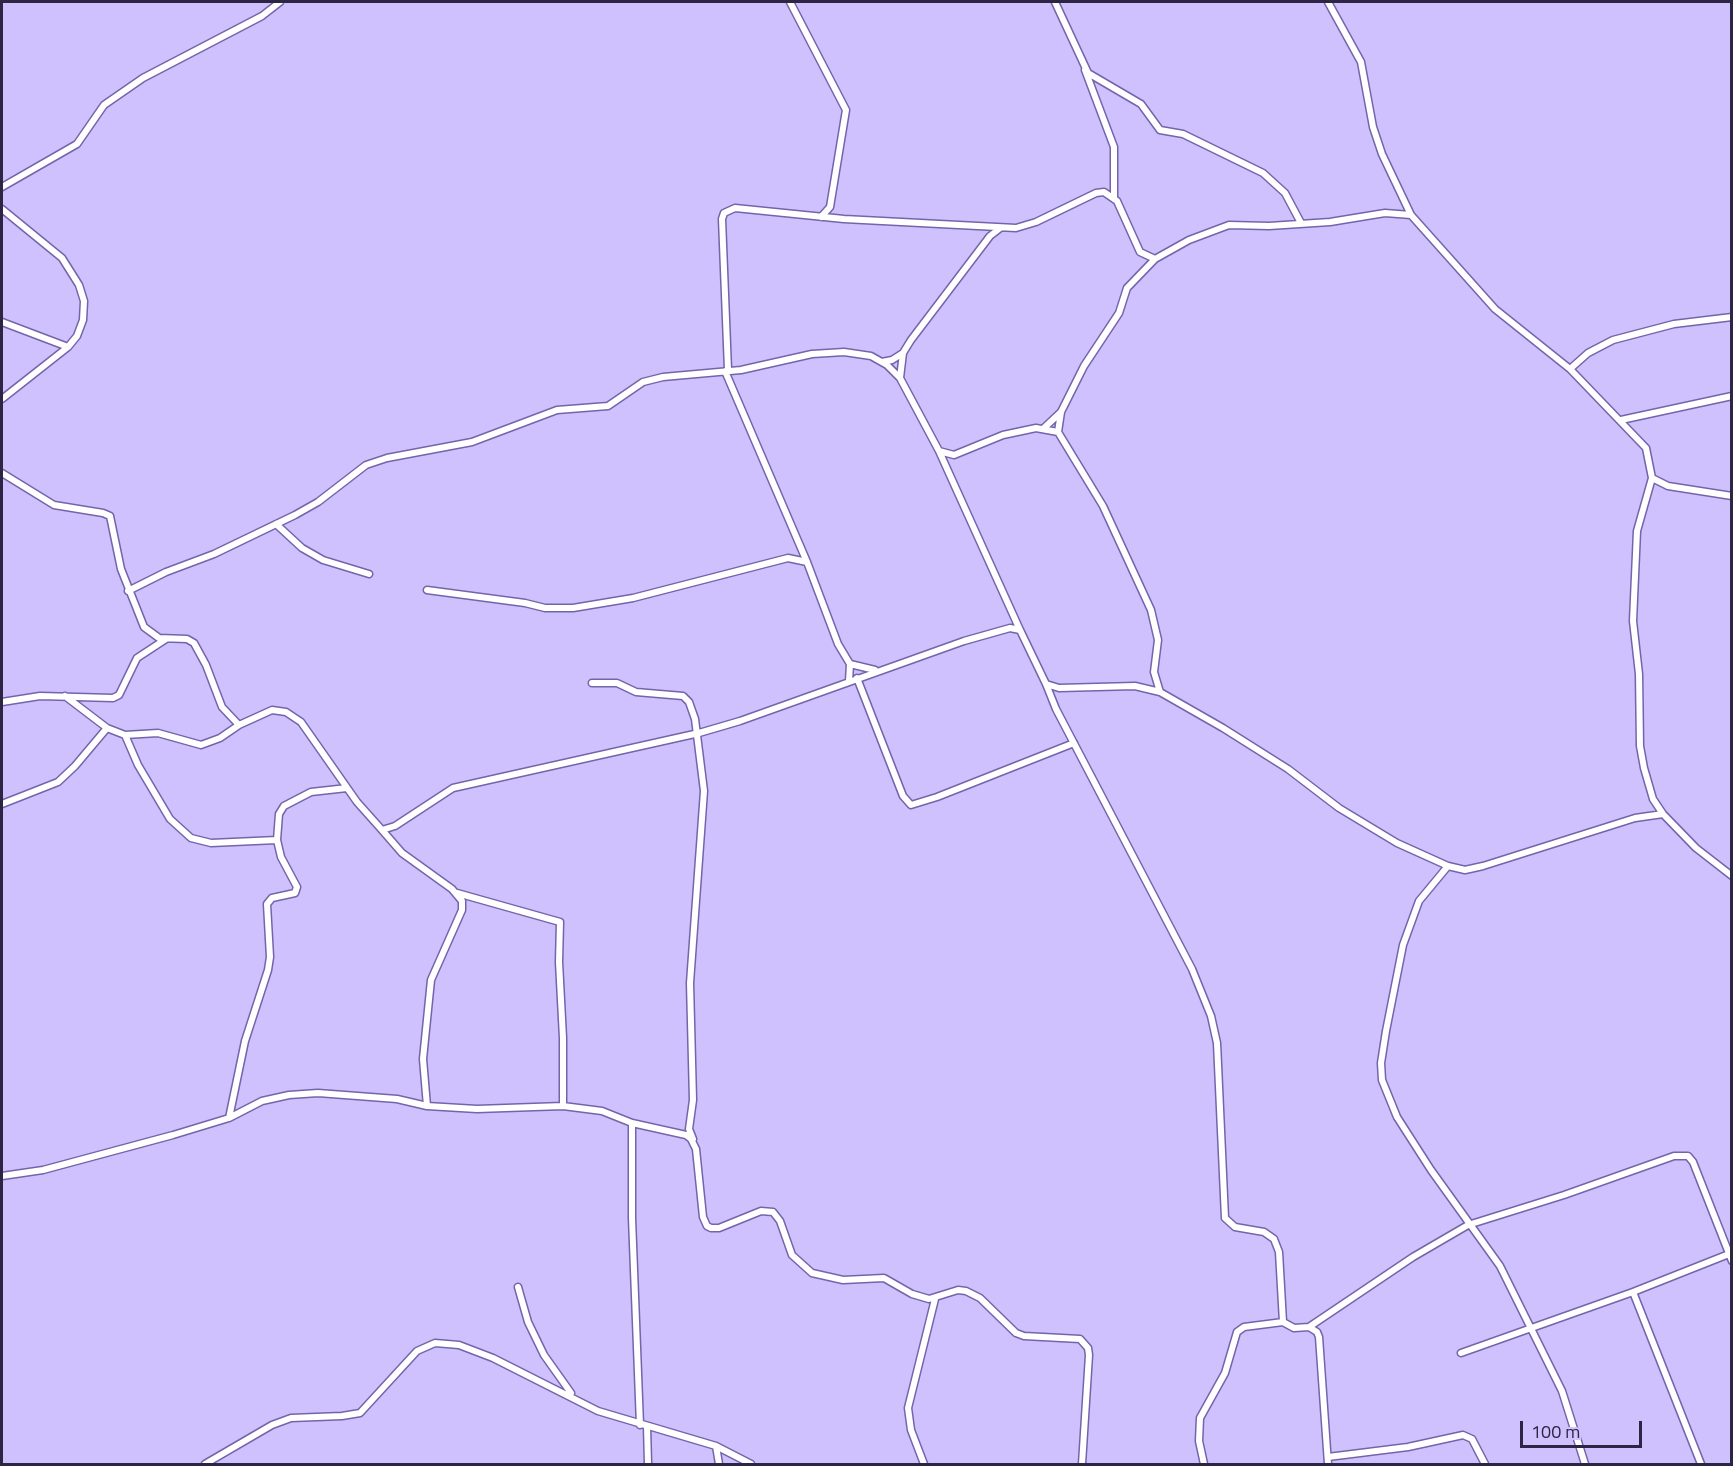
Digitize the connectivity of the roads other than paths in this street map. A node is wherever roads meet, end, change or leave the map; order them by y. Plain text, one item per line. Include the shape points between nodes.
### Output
1 (280, 2) edge
2 (790, 2) edge
3 (1055, 2) edge
4 (1328, 2) edge
5 (1084, 68) junction
6 (2, 187) edge
7 (1114, 199) junction
8 (2, 209) edge
9 (1411, 215) junction
10 (821, 218) junction
11 (1301, 223) junction
12 (999, 228) junction
13 (1155, 259) junction
14 (1731, 317) edge
15 (2, 322) edge
16 (68, 347) junction
17 (903, 353) junction
18 (881, 362) junction
19 (1570, 369) junction
20 (727, 371) junction
21 (900, 378) junction
22 (1731, 396) edge
23 (2, 399) edge
24 (1061, 412) junction
25 (1621, 420) junction
26 (1044, 428) junction
27 (1058, 432) junction
28 (939, 451) junction
29 (2, 473) edge
30 (1652, 478) junction
31 (1731, 496) edge
32 (276, 524) junction
33 (800, 545) junction
34 (794, 558) junction
35 (807, 562) junction
36 (369, 574) dead end
37 (427, 590) dead end
38 (128, 591) junction
39 (1020, 630) junction
40 (167, 638) junction
41 (850, 664) junction
42 (876, 670) junction
43 (858, 678) junction
44 (849, 681) junction
45 (592, 683) dead end
46 (1046, 684) junction
47 (1160, 692) junction
48 (65, 696) junction
49 (2, 702) edge
50 (239, 725) junction
51 (107, 728) junction
52 (699, 733) junction
53 (125, 735) junction
54 (1074, 743) junction
55 (347, 788) junction
56 (2, 804) edge
57 (1663, 814) junction
58 (382, 830) junction
59 (277, 840) junction
60 (1448, 866) junction
61 (1731, 876) edge
62 (457, 893) junction
63 (427, 1106) junction
64 (563, 1106) junction
65 (230, 1118) junction
66 (632, 1123) junction
67 (694, 1143) junction
68 (2, 1176) edge
69 (1468, 1225) junction
70 (1730, 1257) edge
71 (518, 1287) dead end
72 (1633, 1292) junction
73 (935, 1299) junction
74 (1284, 1322) junction
75 (1309, 1327) junction
76 (1531, 1329) junction
77 (1461, 1353) dead end
78 (576, 1398) junction
79 (644, 1426) junction
80 (716, 1446) junction
81 (1328, 1456) junction
82 (205, 1464) edge
83 (648, 1464) edge
84 (719, 1464) edge
85 (751, 1464) edge
86 (924, 1464) edge
87 (1082, 1464) edge
88 (1204, 1464) edge
89 (1328, 1464) edge
90 (1485, 1464) edge
91 (1585, 1464) edge
92 (1701, 1464) edge

1 - 6 street via 143,78 104,105 77,144
2 - 10 street via 846,110 830,207
3 - 5 street
4 - 9 street via 1361,62 1375,133
5 - 7 street via 1114,147
5 - 11 street via 1141,104 1160,130 1183,134 1263,173 1285,193
7 - 12 street via 1104,192 1096,193 1036,222
7 - 13 street via 1133,243 1140,252
8 - 16 street via 62,258 78,285 84,302 82,320
9 - 11 street via 1385,213
9 - 19 street via 1495,309
10 - 12 street
10 - 20 street via 746,208 724,213
11 - 13 street via 1228,225
12 - 17 street
13 - 24 street via 1127,288 1119,313 1084,366
14 - 19 street via 1674,324 1613,340 1588,353
15 - 16 street
16 - 23 street
17 - 18 street
17 - 21 street
18 - 20 street via 871,356 844,352 812,354
18 - 21 street
19 - 25 street
20 - 32 street via 643,382 608,406 557,410 472,442 366,465 318,502
20 - 33 street
21 - 28 street
22 - 25 street
24 - 26 street
24 - 27 street
25 - 30 street via 1646,448
26 - 27 street
26 - 28 street via 1003,435 954,455
27 - 47 street via 1103,506 1151,610 1158,640 1154,672
28 - 39 street
29 - 38 street via 54,505 110,516
30 - 31 street via 1668,486
30 - 57 street via 1637,531 1633,621 1639,674 1640,746 1653,799
32 - 36 street via 302,548 323,560
32 - 38 street
33 - 34 street
33 - 35 street
34 - 35 street
34 - 37 street via 633,598 573,608 545,608
35 - 41 street via 838,644
38 - 40 street via 144,627 159,638
39 - 42 street via 994,631
39 - 46 street
40 - 48 street via 137,658 113,698
40 - 50 street via 186,639 194,644 222,707
41 - 42 street
41 - 44 street
42 - 43 street
43 - 44 street
43 - 54 street via 903,796 911,805
44 - 52 street
45 - 52 street via 617,683 636,692 687,698
46 - 47 street via 1059,688 1135,686
46 - 54 street
47 - 60 street via 1288,769 1339,808 1396,843
48 - 49 street
48 - 51 street
50 - 53 street via 201,745 159,733
50 - 55 street via 272,710 286,712 301,722
51 - 53 street
51 - 56 street via 58,782
52 - 58 street via 453,788 395,826
52 - 67 street via 704,791 690,983 693,1100 689,1130
53 - 59 street via 170,819 191,838 211,843
54 - 74 street via 1192,969 1211,1016 1218,1053 1225,1218 1234,1227 1269,1235 1278,1246
55 - 58 street
55 - 59 street via 311,792 284,806 279,814
57 - 60 street via 1635,818 1483,866 1465,870
57 - 61 street
58 - 62 street via 402,853
59 - 65 street via 297,887 295,892 272,898 267,904 268,970 245,1041
60 - 69 street via 1414,910 1403,945 1381,1063 1382,1080 1397,1117
62 - 63 street via 462,910 431,980 423,1059
62 - 64 street via 561,922
63 - 64 street
63 - 65 street via 397,1099 301,1094 262,1101
64 - 66 street via 602,1111
65 - 68 street via 43,1170
66 - 67 street via 686,1135
66 - 79 street via 632,1208
67 - 73 street via 707,1226 719,1228 761,1211 773,1212 792,1255 812,1273 843,1280 884,1278 912,1294
69 - 70 street via 1682,1155 1693,1162
69 - 75 street
69 - 76 street via 1500,1266
70 - 72 street
71 - 78 street via 528,1322 544,1355
72 - 76 street
72 - 92 street
73 - 86 street via 909,1408 911,1430
73 - 87 street via 966,1291 980,1298 1016,1333 1071,1338 1084,1343 1089,1355
74 - 75 street via 1287,1327
74 - 88 street via 1244,1327 1234,1337 1225,1373 1200,1419
75 - 81 street via 1317,1332 1321,1345
76 - 77 street
76 - 91 street via 1562,1390
78 - 79 street via 598,1411
78 - 82 street via 493,1358 459,1345 435,1343 417,1351 360,1413 291,1418
79 - 80 street
79 - 83 street
80 - 84 street
80 - 85 street
81 - 89 street
81 - 90 street via 1408,1447 1463,1435 1472,1439

